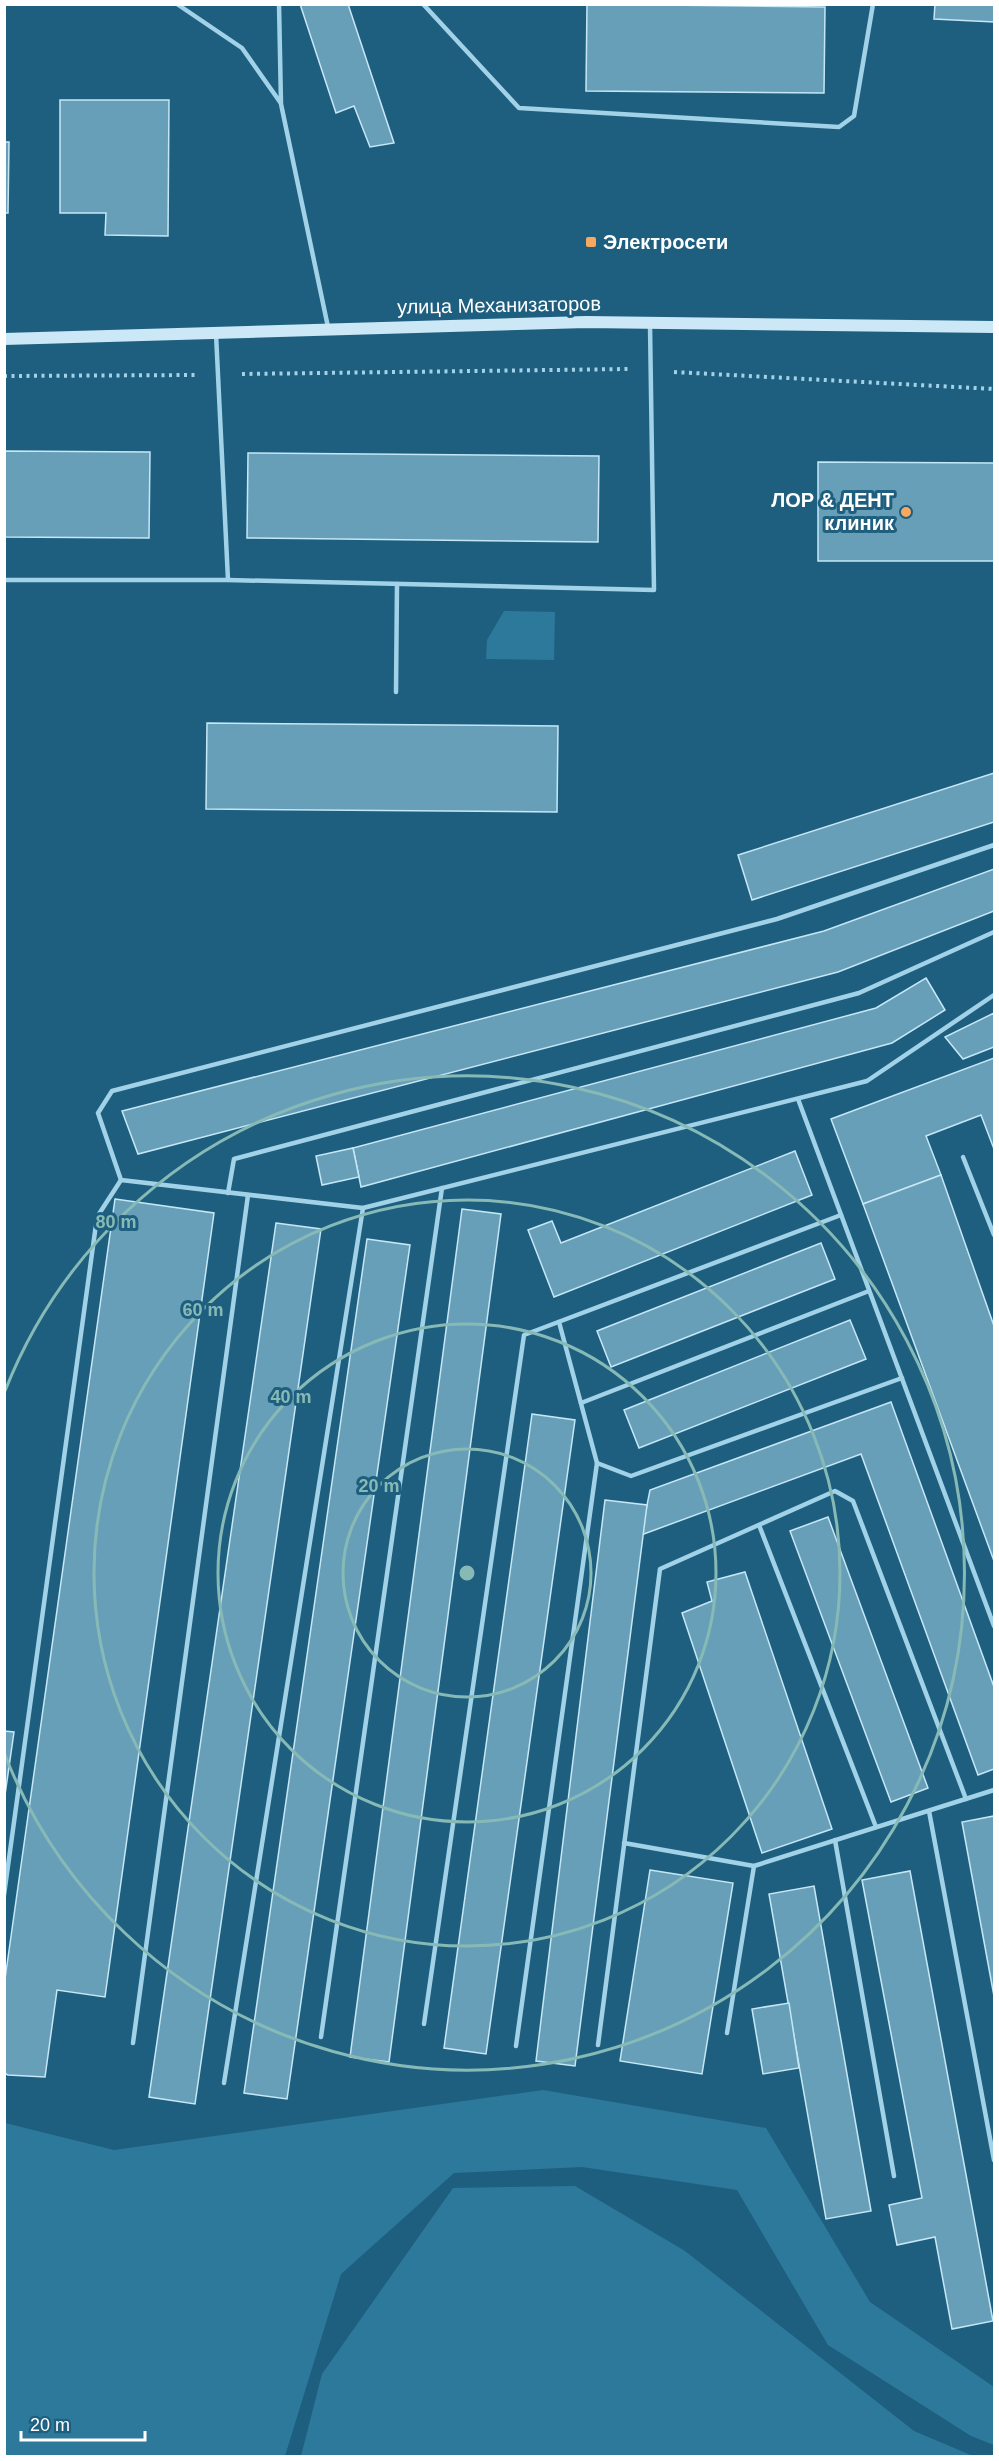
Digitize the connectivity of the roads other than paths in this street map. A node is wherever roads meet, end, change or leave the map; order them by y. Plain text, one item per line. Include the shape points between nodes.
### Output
1 (177, 4) edge
2 (279, 4) edge
3 (423, 4) edge
4 (873, 4) edge
5 (281, 104) junction
6 (650, 322) junction
7 (994, 327) edge
8 (328, 329) junction
9 (216, 332) junction
10 (4, 339) edge
11 (4, 580) edge
12 (228, 580) junction
13 (397, 584) junction
14 (396, 692) dead end
15 (994, 844) edge
16 (994, 932) edge
17 (994, 995) edge
18 (798, 1099) junction
19 (963, 1157) dead end
20 (121, 1180) junction
21 (442, 1188) junction
22 (228, 1193) junction
23 (248, 1195) junction
24 (363, 1208) junction
25 (841, 1215) junction
26 (994, 1235) edge
27 (869, 1291) junction
28 (559, 1322) junction
29 (902, 1378) junction
30 (581, 1403) junction
31 (597, 1463) junction
32 (759, 1525) junction
33 (994, 1626) edge
34 (994, 1790) edge
35 (966, 1799) junction
36 (929, 1811) junction
37 (876, 1827) junction
38 (835, 1840) junction
39 (624, 1843) junction
40 (754, 1866) junction
41 (4, 1895) edge
42 (424, 2024) dead end
43 (727, 2033) dead end
44 (321, 2037) dead end
45 (133, 2043) dead end
46 (598, 2044) dead end
47 (516, 2046) dead end
48 (224, 2083) dead end
49 (994, 2160) edge
50 (894, 2176) dead end

1 - 5 lane via 242,48
2 - 5 lane
3 - 4 lane via 519,108 839,127 854,116
5 - 8 lane
6 - 7 main road, улица Механизаторов
6 - 8 main road, улица Механизаторов
6 - 13 lane via 654,590
8 - 9 main road, улица Механизаторов
9 - 10 main road, улица Механизаторов
9 - 12 lane
11 - 12 lane
12 - 13 lane
13 - 14 lane
15 - 20 lane via 777,919 112,1091 98,1113
16 - 22 lane via 859,993 234,1159
17 - 18 lane via 867,1081
18 - 21 lane
18 - 25 lane
19 - 26 lane
20 - 22 lane
20 - 41 lane via 98,1218
21 - 24 lane
21 - 44 lane
22 - 23 lane
23 - 24 lane
23 - 45 lane
24 - 48 lane
25 - 27 lane
25 - 28 lane
27 - 29 lane
27 - 30 lane
28 - 30 lane
28 - 42 lane via 524,1335
29 - 31 lane via 632,1476
29 - 33 lane
30 - 31 lane
31 - 47 lane
32 - 35 lane via 835,1491 853,1501
32 - 37 lane
32 - 39 lane via 660,1569
34 - 35 lane
35 - 36 lane
36 - 37 lane
36 - 49 lane
37 - 38 lane
38 - 40 lane
38 - 50 lane
39 - 40 lane
39 - 46 lane
40 - 43 lane

